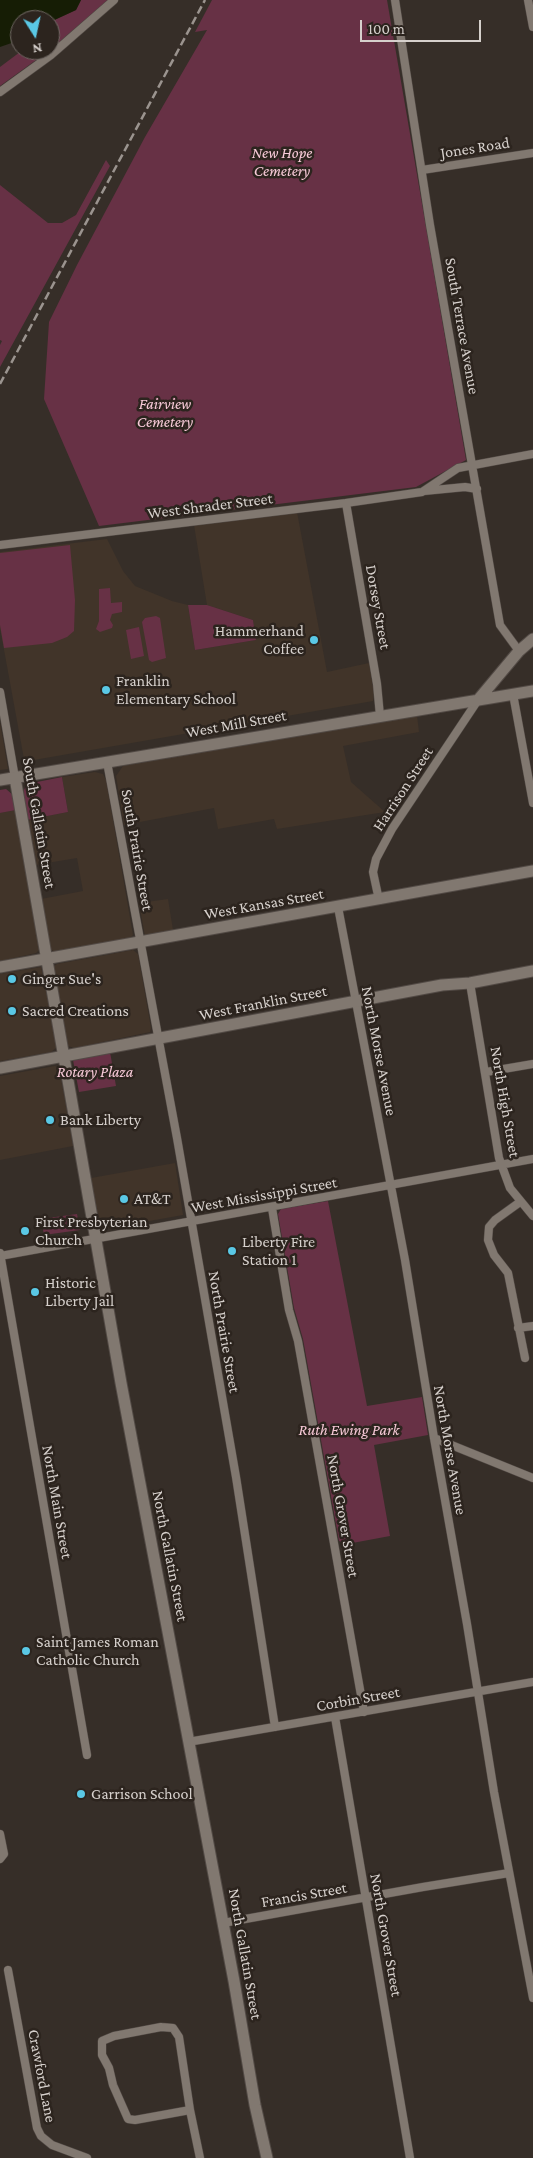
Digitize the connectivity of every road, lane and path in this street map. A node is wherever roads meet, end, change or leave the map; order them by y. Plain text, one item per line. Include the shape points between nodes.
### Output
1 (114, 0) edge
2 (394, 0) edge
3 (528, 0) edge
4 (533, 27) edge
5 (0, 92) edge
6 (533, 153) edge
7 (422, 170) junction
8 (533, 454) edge
9 (472, 464) junction
10 (476, 489) junction
11 (422, 492) junction
12 (346, 504) junction
13 (0, 545) edge
14 (533, 639) edge
15 (519, 651) junction
16 (533, 691) edge
17 (0, 692) edge
18 (513, 694) junction
19 (478, 700) junction
20 (380, 716) junction
21 (107, 762) junction
22 (15, 778) junction
23 (0, 780) edge
24 (533, 803) edge
25 (533, 871) edge
26 (379, 900) junction
27 (338, 907) junction
28 (140, 943) junction
29 (47, 959) junction
30 (0, 967) edge
31 (533, 971) edge
32 (470, 983) junction
33 (356, 1002) junction
34 (158, 1038) junction
35 (64, 1056) junction
36 (533, 1064) edge
37 (0, 1068) edge
38 (486, 1072) junction
39 (533, 1160) edge
40 (501, 1165) junction
41 (391, 1186) junction
42 (520, 1202) junction
43 (272, 1208) junction
44 (533, 1216) edge
45 (191, 1222) junction
46 (96, 1239) junction
47 (0, 1255) edge
48 (533, 1326) edge
49 (518, 1328) junction
50 (525, 1358) dead end
51 (434, 1438) junction
52 (533, 1478) edge
53 (533, 1682) edge
54 (478, 1693) junction
55 (364, 1712) junction
56 (335, 1717) junction
57 (275, 1727) junction
58 (188, 1742) junction
59 (87, 1755) dead end
60 (0, 1834) edge
61 (2, 1858) edge
62 (509, 1873) junction
63 (366, 1898) junction
64 (223, 1924) junction
65 (8, 1970) dead end
66 (533, 1998) edge
67 (190, 2110) junction
68 (87, 2158) edge
69 (200, 2158) edge
70 (267, 2158) edge
71 (410, 2158) edge

1 - 5 street via 51,55
2 - 7 street, South Terrace Avenue
3 - 4 street
6 - 7 street, Jones Road
7 - 9 street, South Terrace Avenue
8 - 9 street, West Shrader Street
9 - 10 street, South Terrace Avenue
9 - 11 street, West Shrader Street via 458,468
10 - 11 street, West Shrader Street via 465,487
10 - 15 street, South Terrace Avenue via 500,625
11 - 12 street, West Shrader Street
12 - 13 street, West Shrader Street
12 - 20 street, Dorsey Street
14 - 15 street
15 - 19 street
16 - 18 street, West Mill Street
17 - 22 street, South Gallatin Street
18 - 19 street, West Mill Street
18 - 24 street
19 - 20 street, West Mill Street
19 - 26 street, Harrison Street via 397,821 376,859 373,872
20 - 21 street, West Mill Street
21 - 22 street, West Mill Street
21 - 28 street, South Prairie Street
22 - 23 street, West Mill Street
22 - 29 street, South Gallatin Street
25 - 26 street, West Kansas Street
26 - 27 street, West Kansas Street
27 - 28 street, West Kansas Street
27 - 33 street, North Morse Avenue
28 - 29 street, West Kansas Street
28 - 34 street, North Prairie Street
29 - 30 street, West Kansas Street
29 - 35 street, North Gallatin Street
31 - 32 street, West Franklin Street
32 - 33 street, West Franklin Street via 442,985
32 - 38 street, North High Street
33 - 34 street, West Franklin Street
33 - 41 street, North Morse Avenue
34 - 35 street, West Franklin Street
34 - 45 street, North Prairie Street
35 - 37 street, West Franklin Street
35 - 46 street, North Gallatin Street
36 - 38 street
38 - 40 street, North High Street
39 - 40 street, West Mississippi Street
40 - 41 street, West Mississippi Street
40 - 42 street, North High Street via 505,1179
41 - 43 street, West Mississippi Street
41 - 51 street, North Morse Avenue
42 - 44 street, North High Street
42 - 49 street via 489,1227 488,1240 494,1256 508,1274
43 - 45 street, West Mississippi Street
43 - 55 street, North Grover Street
45 - 46 street, West Mississippi Street
45 - 57 street, North Prairie Street via 238,1486
46 - 47 street, West Mississippi Street
46 - 58 street, North Gallatin Street
47 - 59 street, North Main Street
48 - 49 street
49 - 50 street
51 - 52 street
51 - 54 street, North Morse Avenue
53 - 54 street, Corbin Street
54 - 55 street, Corbin Street
54 - 62 street, North Morse Avenue
55 - 56 street, Corbin Street
56 - 57 street, Corbin Street
56 - 63 street, North Grover Street
57 - 58 street, Corbin Street
58 - 64 street, North Gallatin Street
60 - 61 street
62 - 63 street, Francis Street
62 - 66 street, North Morse Avenue
63 - 64 street, Francis Street
63 - 71 street, North Grover Street
64 - 70 street, North Gallatin Street
65 - 68 street, Crawford Lane via 37,2128 52,2145
67 - 67 street via 179,2037 173,2028 161,2027 102,2041 102,2055 128,2119
67 - 69 street

